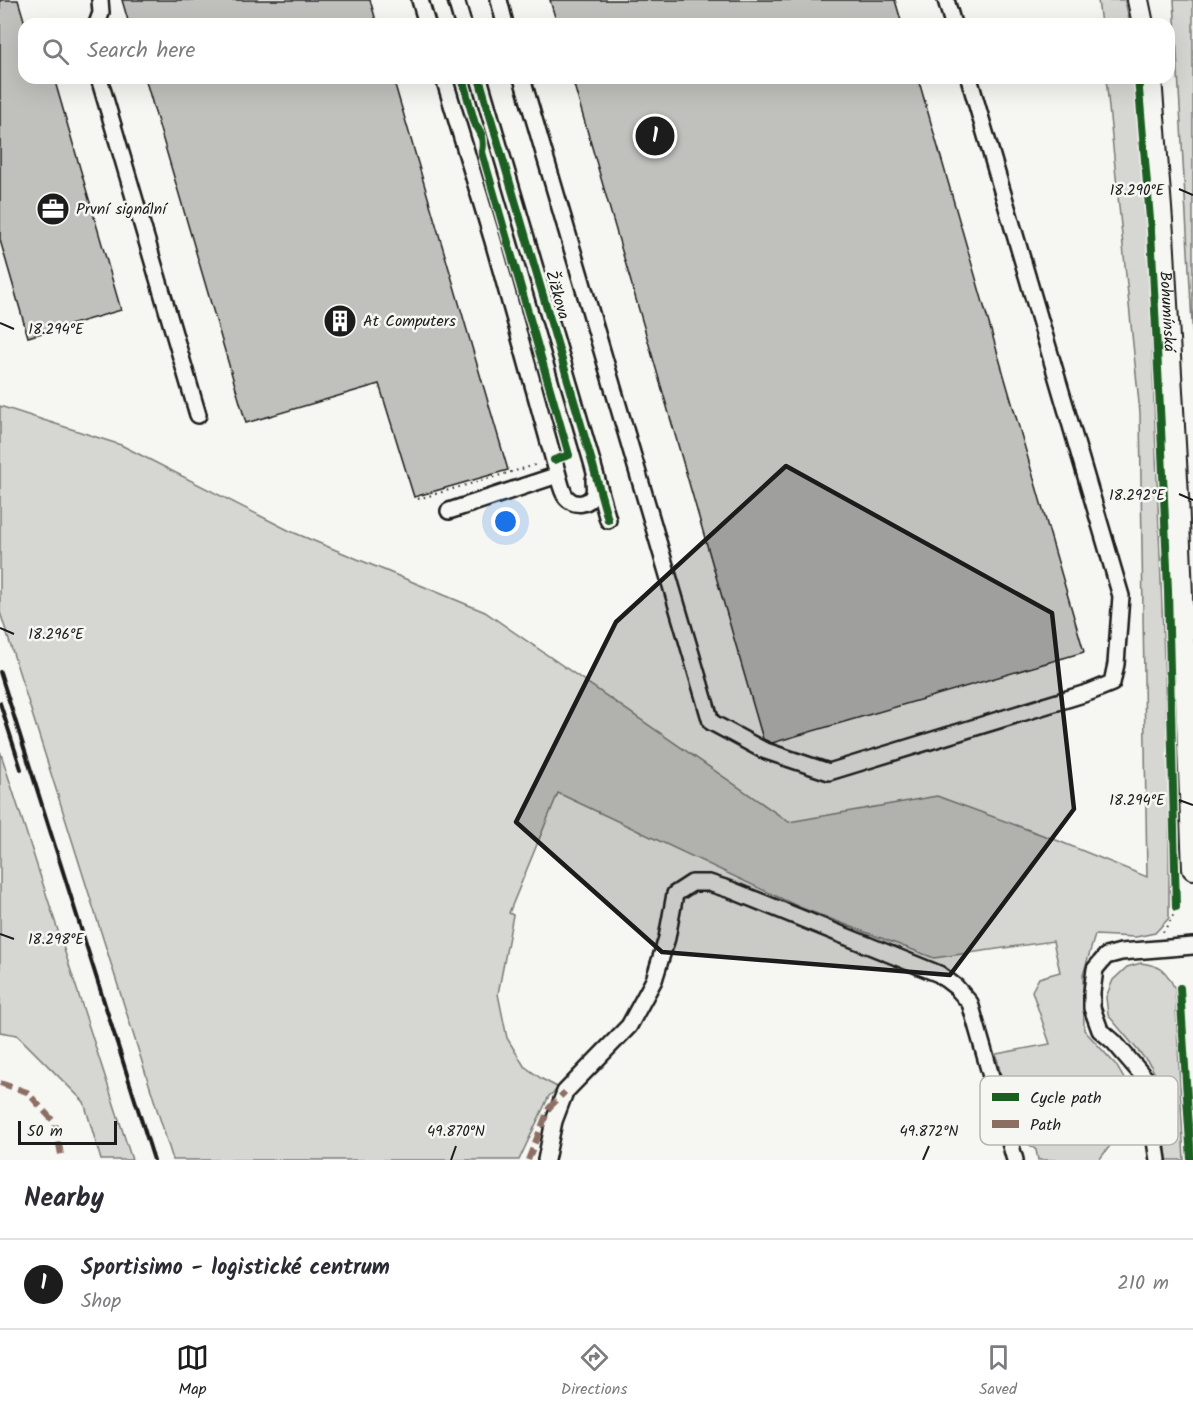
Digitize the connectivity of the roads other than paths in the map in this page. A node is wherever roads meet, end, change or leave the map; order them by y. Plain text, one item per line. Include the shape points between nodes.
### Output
1 (100, 0) edge
2 (420, 0) edge
3 (456, 0) edge
4 (498, 0) edge
5 (946, 0) edge
6 (1138, 0) edge
7 (1147, 0) edge
8 (99, 18) edge
9 (425, 18) edge
10 (461, 18) edge
11 (503, 18) edge
12 (951, 18) edge
13 (1142, 18) edge
14 (1148, 18) edge
15 (101, 84) edge
16 (446, 84) edge
17 (481, 84) edge
18 (524, 84) edge
19 (971, 84) edge
20 (1151, 84) edge
21 (198, 415) dead end
22 (592, 462) junction
23 (558, 475) junction
24 (449, 511) dead end
25 (608, 520) dead end
26 (1193, 869) edge
27 (1193, 946) edge
28 (991, 1076) edge
29 (1143, 1076) edge
30 (1011, 1145) edge
31 (1156, 1145) edge
32 (546, 1160) edge
33 (1015, 1160) edge
34 (1158, 1160) edge

1 - 8 street
2 - 9 street
3 - 10 street
4 - 11 street
5 - 12 street
6 - 13 main road
7 - 14 main road
15 - 21 street
16 - 23 street
17 - 22 street, Žižkova
18 - 19 street via 711,722 764,750 829,772 1090,692 1112,683 1116,664 1121,596
20 - 26 main road, Bohumínská via 1178,496
22 - 23 street via 594,493 584,503 568,499
22 - 25 street, Žižkova
23 - 24 street
27 - 29 street via 1121,952 1106,956 1095,969 1092,1008 1100,1030
28 - 32 street via 970,1004 939,974 731,890 692,882 675,894 654,980 629,1026 565,1092
30 - 33 street
31 - 34 street

